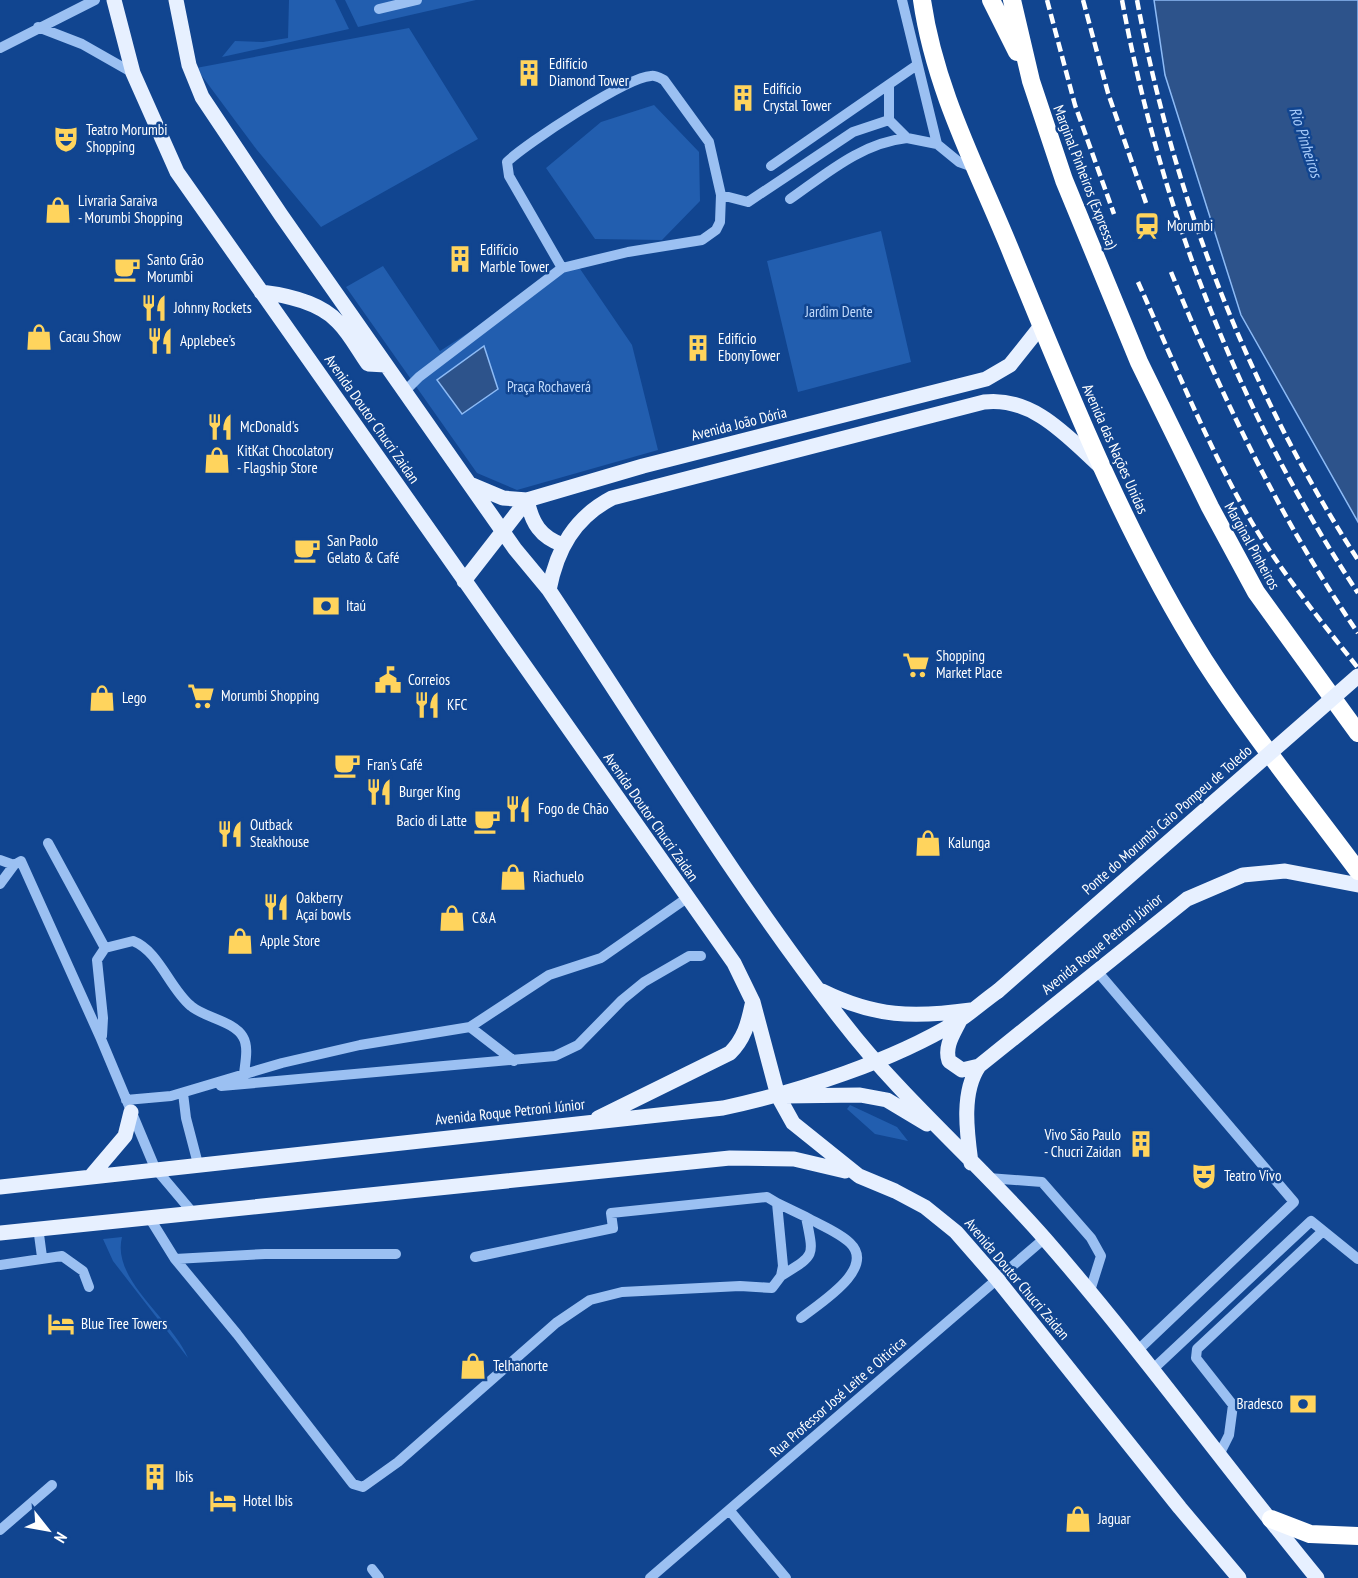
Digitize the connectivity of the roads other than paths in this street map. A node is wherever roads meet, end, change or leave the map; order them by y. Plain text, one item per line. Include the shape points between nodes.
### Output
1 (95, 0) edge
2 (114, 0) edge
3 (176, 0) edge
4 (417, 0) edge
5 (902, 0) edge
6 (922, 0) edge
7 (991, 0) edge
8 (1012, 0) edge
9 (379, 9) dead end
10 (38, 27) junction
11 (0, 48) edge
12 (917, 65) junction
13 (133, 73) junction
14 (1030, 81) junction
15 (889, 86) junction
16 (889, 120) junction
17 (907, 138) junction
18 (937, 144) junction
19 (771, 166) dead end
20 (976, 168) junction
21 (721, 195) junction
22 (790, 199) dead end
23 (562, 268) junction
24 (261, 292) junction
25 (1041, 326) junction
26 (1139, 362) joint
27 (386, 365) junction
28 (405, 391) junction
29 (1103, 469) junction
30 (469, 483) junction
31 (527, 500) junction
32 (503, 531) junction
33 (563, 545) junction
34 (464, 581) junction
35 (549, 590) junction
36 (1358, 676) edge
37 (1358, 733) edge
38 (48, 843) dead end
39 (0, 860) edge
40 (18, 863) junction
41 (1358, 871) edge
42 (0, 884) edge
43 (1358, 885) edge
44 (687, 898) junction
45 (105, 948) junction
46 (701, 956) dead end
47 (1097, 971) junction
48 (818, 989) junction
49 (998, 991) joint
50 (753, 1002) junction
51 (974, 1009) junction
52 (960, 1020) junction
53 (471, 1027) junction
54 (101, 1039) junction
55 (877, 1060) junction
56 (514, 1061) junction
57 (979, 1066) junction
58 (244, 1074) junction
59 (197, 1089) junction
60 (183, 1093) junction
61 (778, 1096) junction
62 (129, 1106) junction
63 (589, 1122) junction
64 (940, 1132) junction
65 (971, 1163) junction
66 (198, 1164) junction
67 (155, 1168) junction
68 (91, 1176) junction
69 (859, 1176) junction
70 (986, 1178) junction
71 (0, 1187) edge
72 (777, 1203) junction
73 (193, 1213) junction
74 (149, 1217) junction
75 (806, 1218) junction
76 (38, 1227) junction
77 (1323, 1231) junction
78 (0, 1233) edge
79 (1045, 1238) junction
80 (396, 1254) dead end
81 (42, 1257) junction
82 (475, 1257) dead end
83 (175, 1259) junction
84 (1358, 1259) edge
85 (0, 1265) edge
86 (781, 1276) junction
87 (997, 1279) junction
88 (89, 1287) dead end
89 (1089, 1294) junction
90 (801, 1318) dead end
91 (1136, 1352) junction
92 (1151, 1371) junction
93 (1219, 1455) junction
94 (52, 1485) dead end
95 (730, 1512) junction
96 (1271, 1519) junction
97 (0, 1530) edge
98 (1358, 1536) edge
99 (650, 1578) edge
100 (786, 1578) edge
101 (1239, 1578) edge
102 (1317, 1578) edge

1 - 10 street
2 - 13 main road, Avenida Doutor Chucri Zaidan
3 - 27 main road via 189,65 202,97
4 - 9 street
5 - 12 street
6 - 20 highway, Avenida das Nações Unidas via 940,82
7 - 14 highway
8 - 14 highway, Marginal Pinheiros (Expressa)
10 - 11 street
10 - 13 street via 74,40
12 - 15 street
12 - 18 street
13 - 24 main road, Avenida Doutor Chucri Zaidan via 177,172
14 - 26 highway, Marginal Pinheiros (Expressa) via 1065,180
15 - 16 street
15 - 19 street
16 - 17 street
16 - 21 street via 853,132 748,202
17 - 18 street
17 - 22 street via 888,140 846,159
18 - 20 street via 959,162
20 - 25 highway, Avenida das Nações Unidas
21 - 23 street via 720,222 702,240
21 - 23 street via 710,142 664,80 653,75 642,78 576,112 507,162 509,176
23 - 28 street
24 - 27 main road via 293,298 327,314 338,321 368,364
24 - 34 main road, Avenida Doutor Chucri Zaidan
25 - 29 highway, Avenida das Nações Unidas
25 - 31 main road, Avenida João Dória via 1010,365 986,379 643,466
26 - 37 highway, Marginal Pinheiros via 1256,592
27 - 28 main road
28 - 30 main road
29 - 33 main road via 1035,412 1014,403 984,402 612,498 584,516
29 - 41 highway, Avenida das Nações Unidas via 1135,538 1204,659 1253,732
30 - 31 main road via 497,496
30 - 32 main road
31 - 32 main road
31 - 33 main road via 531,519 539,531
32 - 34 main road
32 - 35 main road
33 - 35 main road
34 - 44 main road, Avenida Doutor Chucri Zaidan
35 - 48 main road via 728,862
36 - 49 main road, Ponte do Morumbi Caio Pompeu de Toledo, bridge
38 - 45 street
39 - 40 street
40 - 42 street
40 - 54 street
43 - 47 main road, Avenida Roque Petroni Júnior via 1285,871 1243,875 1187,899
44 - 50 main road, Avenida Doutor Chucri Zaidan via 734,963
44 - 53 street via 601,958 549,975
45 - 54 street via 96,967 103,1018
45 - 58 street via 133,941 145,947 193,1008 244,1038
46 - 56 street via 689,956 644,982 566,1053
47 - 57 main road, Avenida Roque Petroni Júnior
47 - 91 street via 1294,1202
48 - 51 main road via 854,1006 876,1011 913,1015
48 - 55 main road via 844,1025
49 - 51 main road, Avenida Roque Petroni Júnior
50 - 61 main road, Avenida Doutor Chucri Zaidan
50 - 63 main road via 745,1032 729,1053
51 - 52 main road, Avenida Roque Petroni Júnior
52 - 55 main road, Avenida Roque Petroni Júnior
52 - 57 main road via 946,1053 949,1061 962,1070
53 - 56 street
53 - 58 street via 360,1045
54 - 62 street
55 - 61 main road, Avenida Roque Petroni Júnior
55 - 64 main road
56 - 59 street
57 - 65 main road via 973,1075 967,1116
58 - 59 street
59 - 60 street
60 - 62 street
60 - 66 street
61 - 63 main road, Avenida Roque Petroni Júnior via 723,1108
61 - 64 main road via 860,1095 887,1100
61 - 69 main road, Avenida Doutor Chucri Zaidan via 793,1123
62 - 67 street
62 - 68 main road via 124,1136
63 - 66 main road, Avenida Roque Petroni Júnior
64 - 65 main road
65 - 70 main road
66 - 67 main road, Avenida Roque Petroni Júnior
67 - 68 main road, Avenida Roque Petroni Júnior
67 - 73 street
68 - 71 main road, Avenida Roque Petroni Júnior
69 - 73 main road via 814,1162 730,1158
69 - 87 main road, Avenida Doutor Chucri Zaidan via 925,1207 956,1232
70 - 79 main road
70 - 89 street via 1042,1182 1091,1238 1101,1256
72 - 75 street
72 - 82 street via 767,1197 611,1214 613,1228
72 - 86 street via 783,1255
73 - 74 main road
74 - 76 main road
74 - 83 street
75 - 86 street via 811,1254
75 - 90 street via 849,1242 856,1251 857,1264 848,1279
76 - 78 main road
76 - 81 street
77 - 84 street
77 - 92 street via 1311,1221
77 - 93 street via 1197,1349 1196,1358 1233,1405 1229,1435
79 - 87 street, Rua Professor José Leite e Oiticica
79 - 89 main road
80 - 83 street
81 - 85 street
81 - 88 street via 62,1256 75,1263
83 - 86 street via 353,1484 363,1487 406,1455 556,1323 590,1300 622,1292 772,1288
87 - 95 street, Rua Professor José Leite e Oiticica
87 - 101 main road, Avenida Doutor Chucri Zaidan
89 - 91 main road
91 - 92 main road
92 - 93 main road
93 - 96 main road
94 - 97 street
95 - 99 street, Rua Professor José Leite e Oiticica
95 - 100 street
96 - 98 highway via 1310,1534
96 - 102 main road

